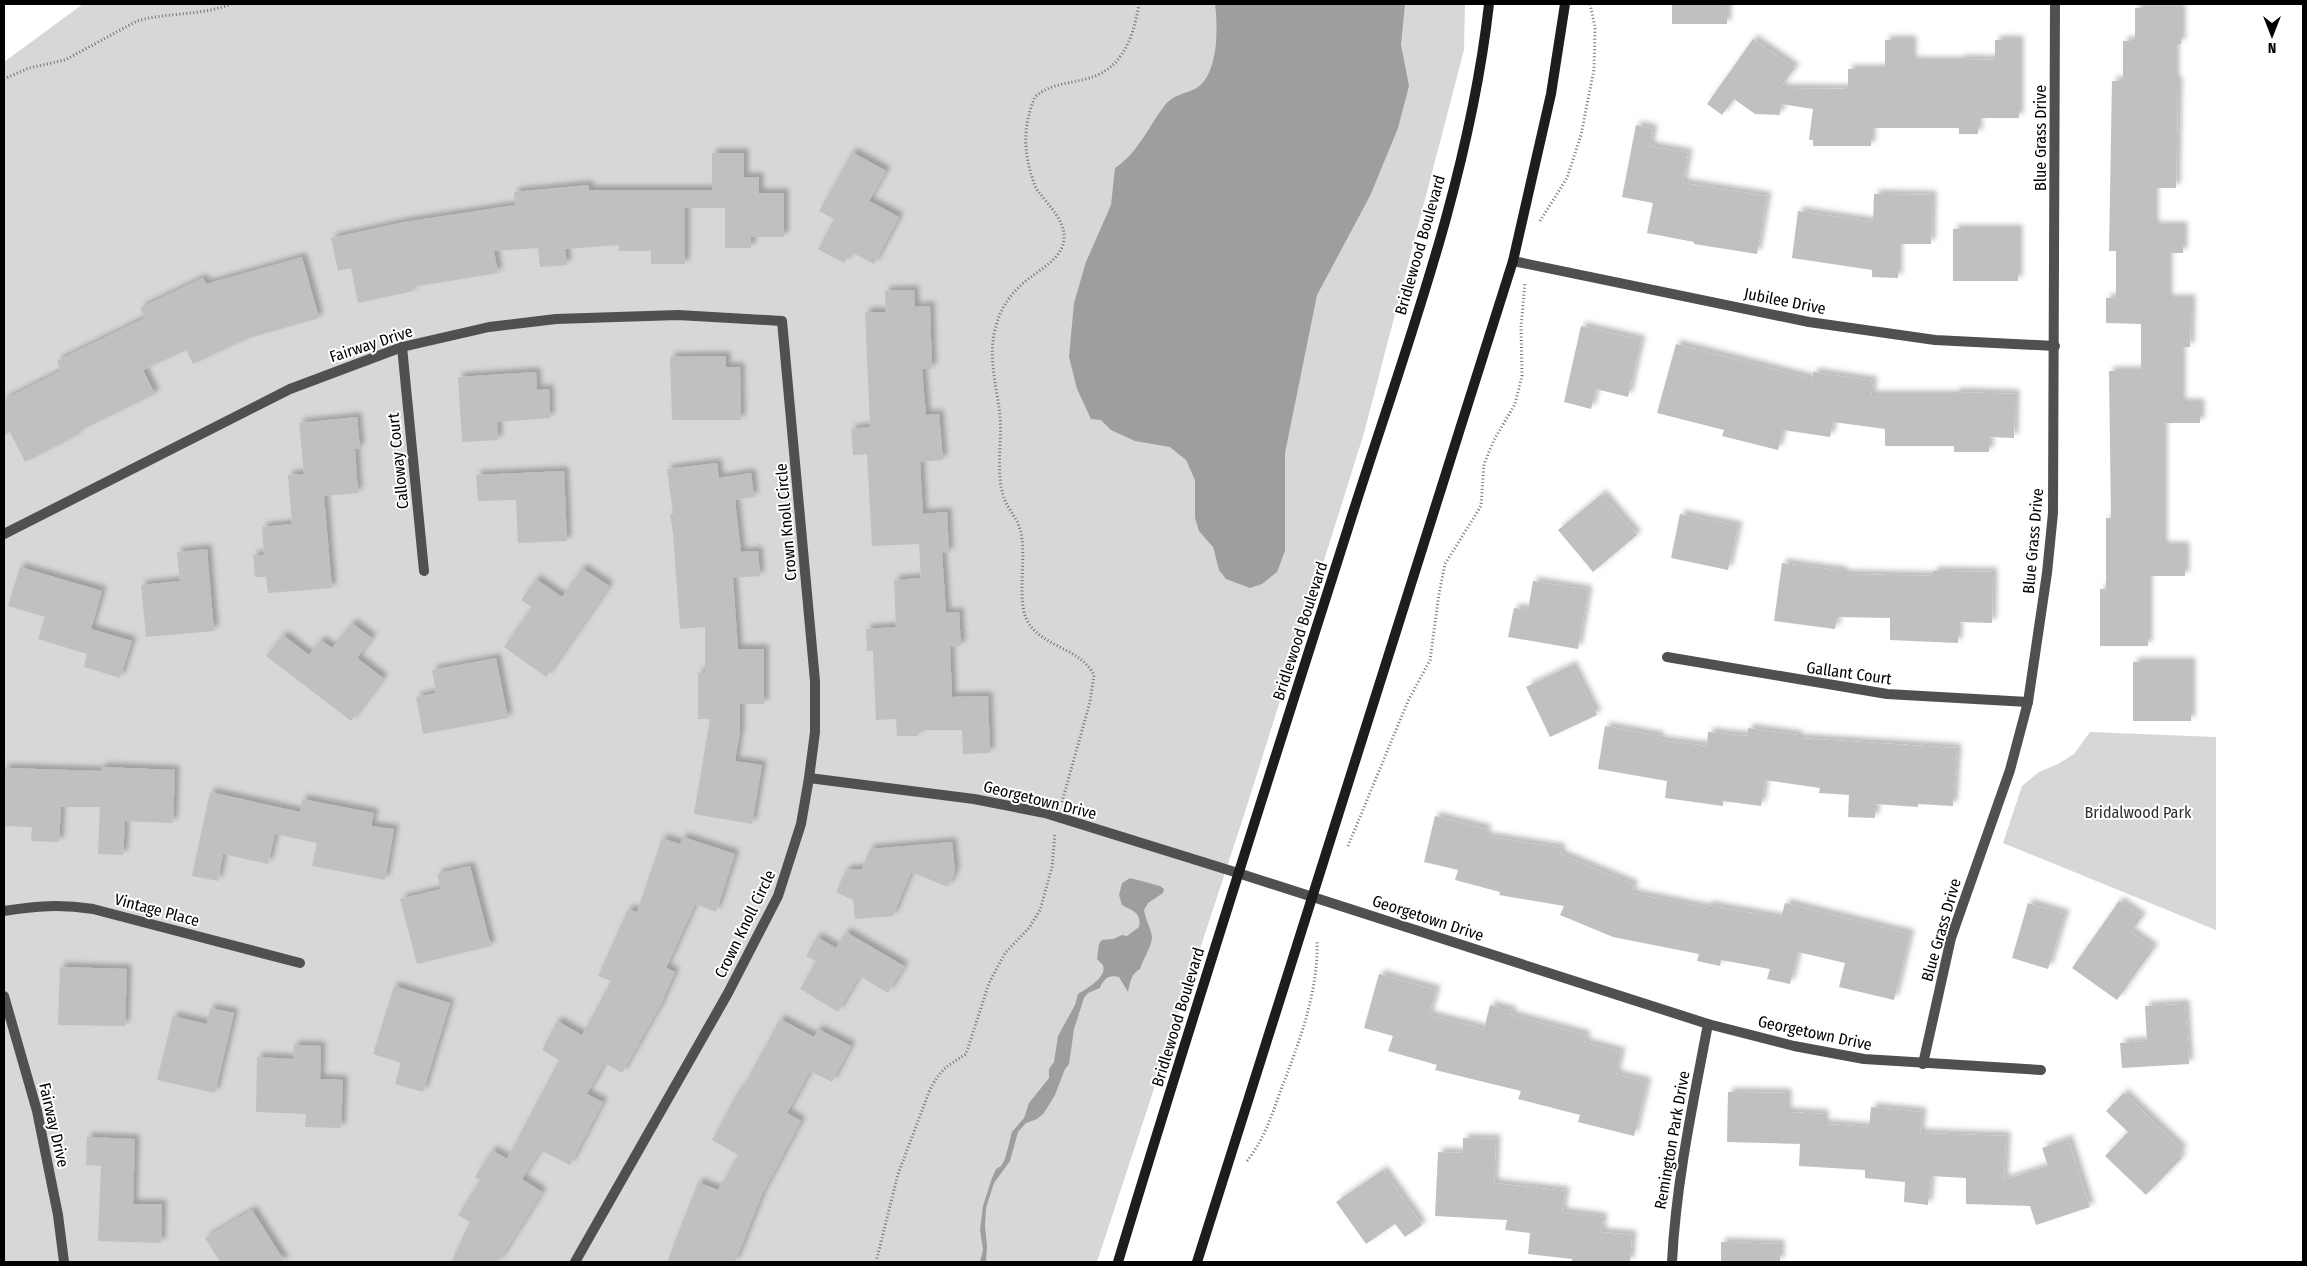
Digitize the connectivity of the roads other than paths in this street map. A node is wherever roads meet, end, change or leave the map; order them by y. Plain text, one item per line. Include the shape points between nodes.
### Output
1 (1489, 4) edge
2 (1565, 4) edge
3 (2055, 4) edge
4 (1513, 261) junction
5 (782, 321) joint
6 (2054, 346) junction
7 (402, 347) junction
8 (4, 534) edge
9 (424, 571) dead end
10 (1668, 657) dead end
11 (2028, 702) junction
12 (809, 778) junction
13 (1238, 873) junction
14 (1312, 896) junction
15 (4, 911) edge
16 (300, 962) dead end
17 (4, 996) edge
18 (1708, 1024) junction
19 (1923, 1064) junction
20 (2040, 1070) dead end
21 (64, 1262) edge
22 (575, 1262) edge
23 (1118, 1262) edge
24 (1197, 1262) edge
25 (1672, 1262) edge

1 - 13 main road, Bridlewood Boulevard via 1476,91 1440,242
2 - 4 main road via 1552,94
3 - 6 street, Blue Grass Drive
4 - 6 street, Jubilee Drive via 1809,322 1935,340
4 - 14 main road
5 - 7 street, Fairway Drive via 678,315 556,319 489,328
5 - 12 street, Crown Knoll Circle via 814,681 814,732
6 - 11 street, Blue Grass Drive via 2053,513
7 - 8 street, Fairway Drive via 290,389
7 - 9 street, Calloway Court
10 - 11 street, Gallant Court via 1887,694
11 - 19 street, Blue Grass Drive via 2010,770 1951,938
12 - 13 street, Georgetown Drive via 974,799 1058,817
12 - 22 street, Crown Knoll Circle via 799,833 778,896 728,993
13 - 14 street, Georgetown Drive
13 - 23 main road, Bridlewood Boulevard
14 - 18 street, Georgetown Drive
14 - 24 main road
15 - 16 street, Vintage Place via 65,904 93,908
17 - 21 street, Fairway Drive via 37,1111
18 - 19 street, Georgetown Drive via 1864,1060
18 - 25 street, Remington Park Drive via 1680,1172
19 - 20 street, Georgetown Drive

